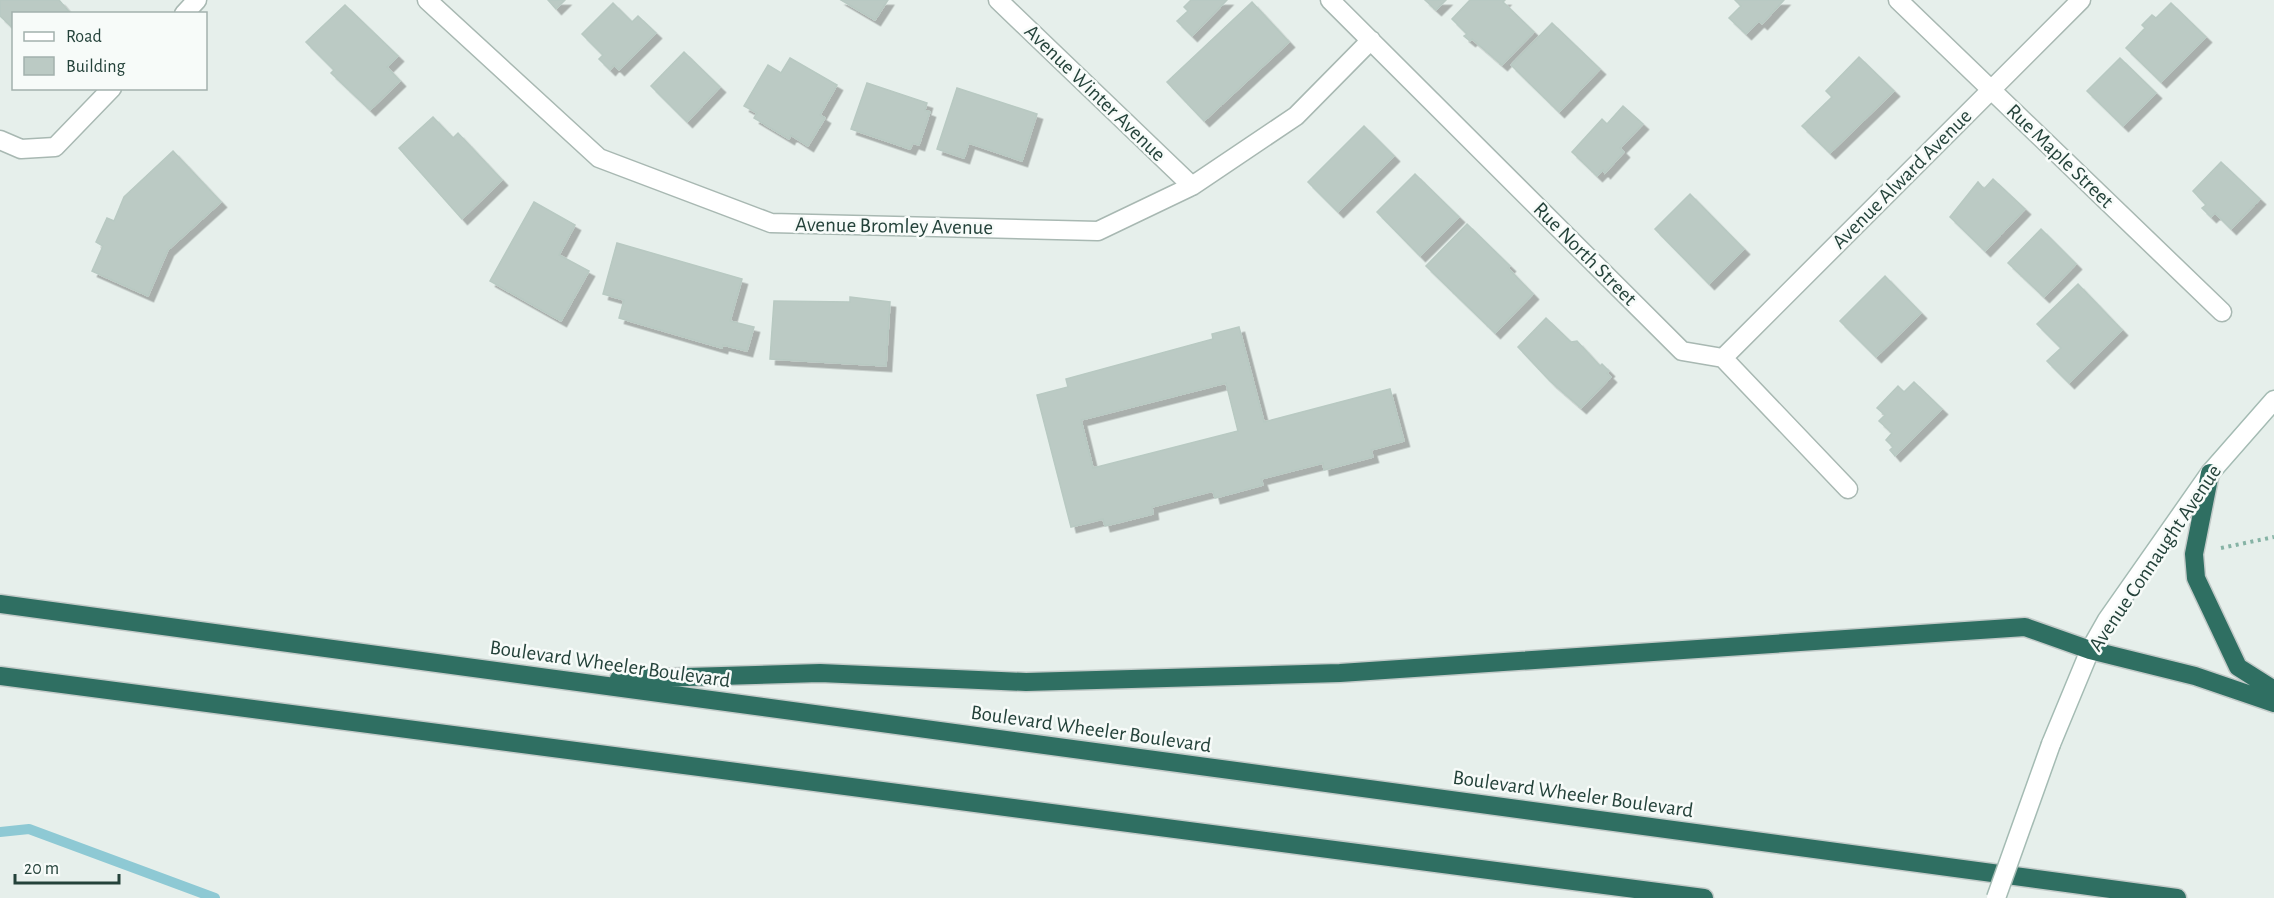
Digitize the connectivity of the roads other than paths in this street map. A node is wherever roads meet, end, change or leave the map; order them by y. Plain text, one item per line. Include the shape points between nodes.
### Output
1 (197, 0) edge
2 (428, 0) edge
3 (998, 0) edge
4 (1330, 0) edge
5 (1898, 0) edge
6 (2081, 0) edge
7 (186, 12) edge
8 (1371, 40) junction
9 (1990, 89) junction
10 (110, 90) edge
11 (0, 140) edge
12 (1192, 186) junction
13 (2222, 312) dead end
14 (1723, 358) junction
15 (2274, 400) edge
16 (2210, 473) junction
17 (1848, 489) dead end
18 (0, 604) edge
19 (2090, 650) junction
20 (0, 676) edge
21 (566, 681) junction
22 (2274, 690) edge
23 (2274, 703) edge
24 (1585, 882) junction
25 (1645, 898) edge
26 (1704, 898) edge
27 (1996, 898) edge
28 (2177, 898) edge

1 - 7 street
2 - 12 street, Avenue Bromley Avenue via 599,158 771,223 1098,231
3 - 12 street, Avenue Winter Avenue
4 - 8 street, Rue North Street
5 - 9 street, Rue Maple Street
6 - 9 street, Avenue Alward Avenue
8 - 12 street, Avenue Bromley Avenue via 1296,116
8 - 14 street, Rue North Street via 1682,351
9 - 13 street, Rue Maple Street
9 - 14 street, Avenue Alward Avenue
10 - 11 street via 55,147 21,149
14 - 17 street
15 - 16 street, Avenue Connaught Avenue
16 - 19 street, Avenue Connaught Avenue
16 - 22 highway via 2194,554 2196,578 2238,667
18 - 21 highway, Boulevard Wheeler Boulevard
19 - 21 highway via 2025,627 1329,673 1026,682 820,673
19 - 23 highway via 2195,676
19 - 27 street, Avenue Connaught Avenue, bridge via 2051,744
20 - 24 highway
21 - 28 highway, Boulevard Wheeler Boulevard
24 - 25 highway
24 - 26 highway

